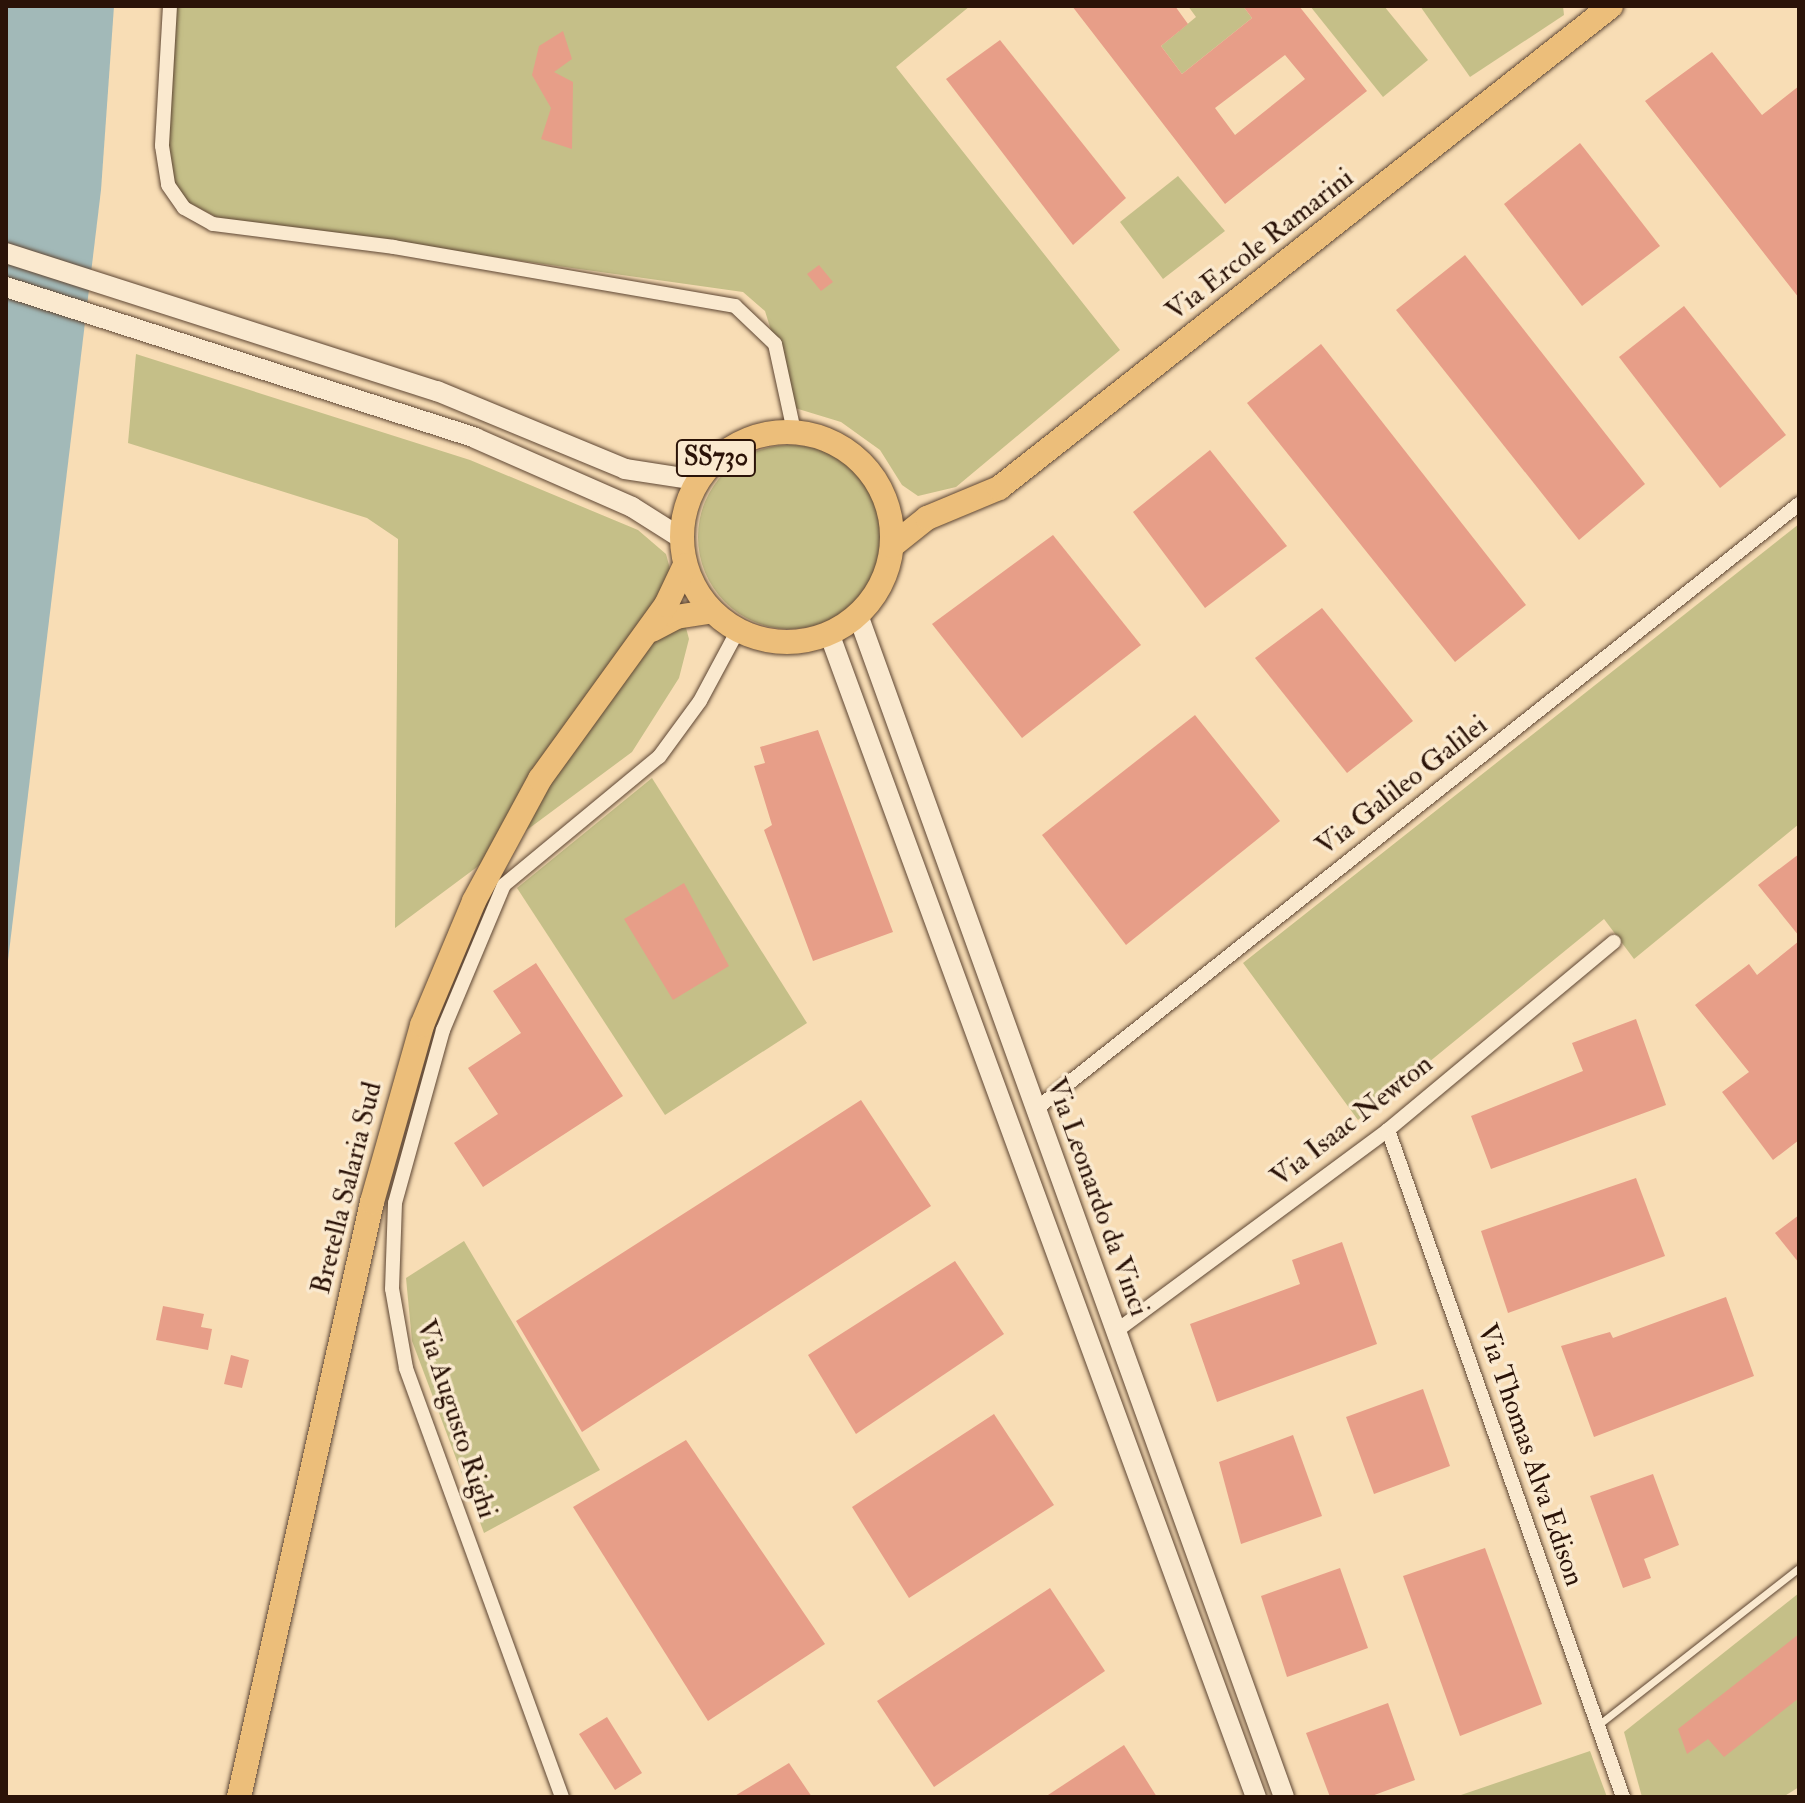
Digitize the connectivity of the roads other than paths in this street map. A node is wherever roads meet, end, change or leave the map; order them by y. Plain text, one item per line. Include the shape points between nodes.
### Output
1 (170, 6) edge
2 (1611, 6) edge
3 (6, 253) edge
4 (6, 287) edge
5 (794, 431) junction
6 (697, 480) junction
7 (883, 493) junction
8 (1799, 504) edge
9 (936, 514) junction
10 (681, 538) junction
11 (892, 546) junction
12 (685, 565) junction
13 (712, 611) junction
14 (858, 615) junction
15 (738, 630) junction
16 (829, 633) junction
17 (638, 642) junction
18 (1614, 942) dead end
19 (1036, 1109) junction
20 (1388, 1130) junction
21 (1115, 1332) junction
22 (1799, 1568) edge
23 (1598, 1725) junction
24 (239, 1797) edge
25 (562, 1797) edge
26 (1256, 1797) edge
27 (1284, 1797) edge
28 (1623, 1797) edge

1 - 5 street via 162,146 168,185 184,208 213,224 394,247 735,306 775,344
2 - 9 main road, Via Ercole Ramarini via 999,488
3 - 6 main road, SS730 via 257,330 475,405 625,469
4 - 10 main road via 502,448 649,515
5 - 6 main road, SS730 via 739,443
5 - 7 main road, SS730 via 847,450
6 - 10 main road, SS730
7 - 9 main road
7 - 11 main road, SS730
8 - 19 street, Via Galileo Galilei
9 - 11 main road, Via Ercole Ramarini
10 - 12 main road, SS730
11 - 14 main road, SS730 via 875,595
12 - 13 main road, SS730
12 - 17 main road, Bretella Salaria Sud via 666,605
13 - 15 main road, SS730
13 - 17 main road, Bretella Salaria Sud via 676,617
14 - 16 main road, SS730
14 - 19 main road, Via Leonardo da Vinci
15 - 16 main road, SS730 via 798,642
15 - 25 street, Via Augusto Righi via 700,701 659,757 504,885 443,1030 395,1203 392,1289 406,1368
16 - 26 main road, Via Leonardo da Vinci
17 - 24 main road, Bretella Salaria Sud via 527,801 474,901 422,1025 376,1187
18 - 20 street, Via Isaac Newton
19 - 21 main road, Via Leonardo da Vinci
20 - 21 street, Via Isaac Newton
20 - 23 street, Via Thomas Alva Edison
21 - 27 main road, Via Leonardo da Vinci
22 - 23 lane
23 - 28 street, Via Thomas Alva Edison

